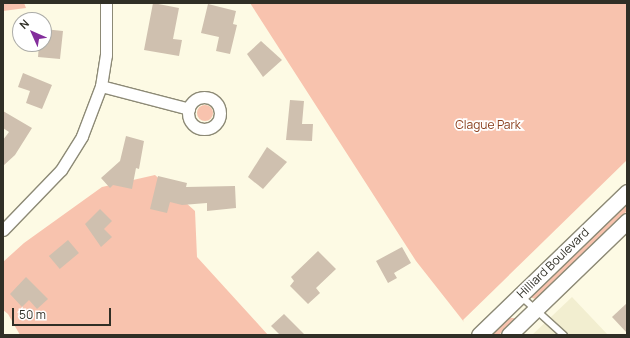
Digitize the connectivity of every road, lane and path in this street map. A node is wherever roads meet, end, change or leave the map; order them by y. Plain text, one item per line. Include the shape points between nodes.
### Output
1 (106, 3) edge
2 (101, 86) junction
3 (189, 109) dead end
4 (627, 192) edge
5 (627, 221) edge
6 (3, 230) edge
7 (520, 295) junction
8 (536, 309) junction
9 (479, 335) edge
10 (509, 335) edge
11 (564, 335) edge

1 - 2 street via 106,56
2 - 3 street
2 - 6 street via 82,136 61,170
4 - 7 main road, Hilliard Boulevard
5 - 8 main road, Hilliard Boulevard
7 - 8 lane
7 - 9 main road, Hilliard Boulevard
8 - 10 main road, Hilliard Boulevard
8 - 11 lane

